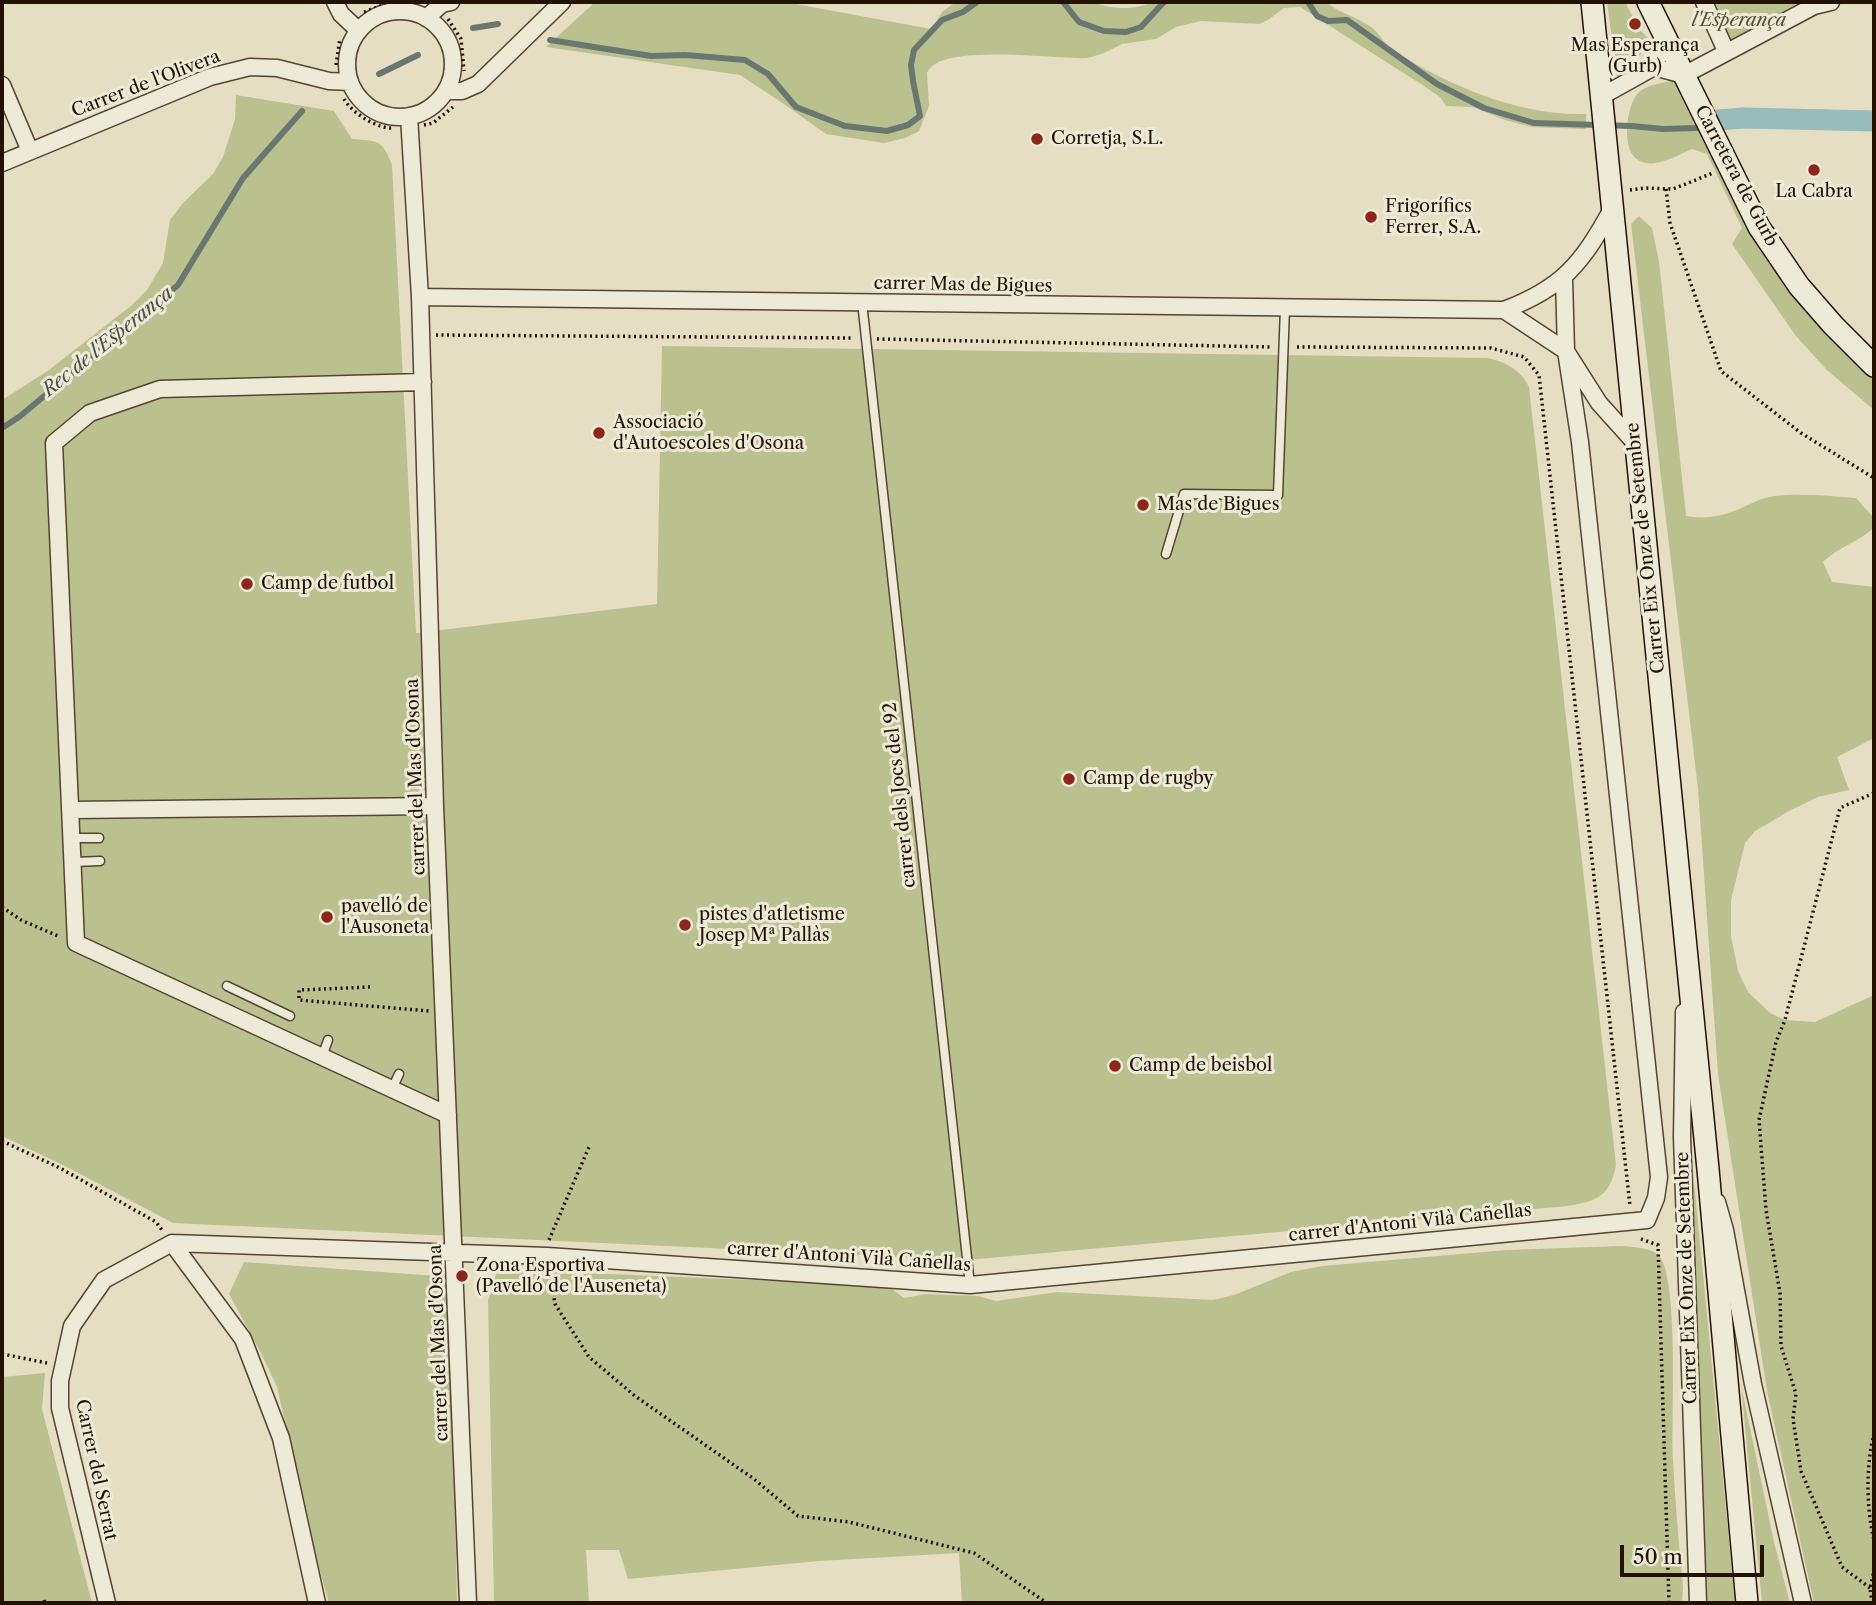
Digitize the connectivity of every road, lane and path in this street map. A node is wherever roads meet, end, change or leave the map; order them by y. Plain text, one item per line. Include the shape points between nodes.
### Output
1 (335, 2) edge
2 (562, 2) edge
3 (1592, 2) edge
4 (1648, 2) edge
5 (1704, 2) edge
6 (1831, 2) edge
7 (408, 7) edge
8 (438, 9) edge
9 (359, 31) junction
10 (1666, 38) junction
11 (1726, 51) junction
12 (1654, 67) junction
13 (1684, 75) junction
14 (351, 82) junction
15 (2, 85) edge
16 (454, 91) junction
17 (1603, 102) junction
18 (409, 122) junction
19 (30, 151) junction
20 (2, 163) edge
21 (1728, 167) junction
22 (1666, 189) junction
23 (1611, 201) junction
24 (1564, 279) junction
25 (420, 298) junction
26 (862, 302) junction
27 (1285, 308) junction
28 (1504, 310) junction
29 (421, 335) junction
30 (866, 339) junction
31 (1284, 347) junction
32 (1566, 351) junction
33 (1872, 361) edge
34 (423, 382) junction
35 (1599, 403) junction
36 (1576, 425) junction
37 (1635, 443) junction
38 (1874, 478) edge
39 (1167, 554) dead end
40 (1874, 793) edge
41 (436, 806) junction
42 (70, 810) junction
43 (71, 838) junction
44 (99, 838) dead end
45 (100, 861) dead end
46 (72, 862) junction
47 (2, 907) edge
48 (76, 943) junction
49 (1685, 953) junction
50 (227, 986) dead end
51 (370, 987) dead end
52 (445, 1013) junction
53 (290, 1016) dead end
54 (328, 1040) dead end
55 (322, 1057) junction
56 (399, 1074) dead end
57 (392, 1089) junction
58 (448, 1115) junction
59 (2, 1141) edge
60 (589, 1147) dead end
61 (1708, 1169) junction
62 (1639, 1220) junction
63 (556, 1222) dead end
64 (172, 1243) junction
65 (454, 1251) junction
66 (547, 1256) junction
67 (970, 1285) junction
68 (2, 1354) edge
69 (63, 1366) junction
70 (1874, 1433) edge
71 (1874, 1540) edge
72 (1874, 1572) edge
73 (1870, 1588) junction
74 (107, 1603) edge
75 (317, 1603) edge
76 (468, 1603) edge
77 (1047, 1603) edge
78 (1669, 1603) edge
79 (1698, 1603) edge
80 (1747, 1603) edge
81 (1803, 1603) edge
82 (1872, 1603) edge

1 - 9 street
2 - 16 street via 478,84
3 - 17 street, Carrer Eix Onze de Setembre
4 - 10 street, Carretera de Gurb
5 - 11 street
6 - 11 street via 1814,6
7 - 8 street
7 - 9 street via 376,17
8 - 16 street via 441,30 450,46
8 - 16 path via 461,39 464,73
9 - 14 street via 348,55
10 - 12 street
10 - 13 street, Carretera de Gurb
11 - 13 street
12 - 13 street
12 - 17 street
13 - 21 street, Carretera de Gurb
14 - 18 street via 373,110
14 - 19 street, Carrer de l'Olivera via 250,67 210,77
15 - 19 street
16 - 18 street
16 - 18 path via 452,109 433,123
17 - 23 street, Carrer Eix Onze de Setembre
18 - 25 street, carrer del Mas d'Osona
19 - 20 street, Carrer de l'Olivera
21 - 22 path
21 - 33 street, Carretera de Gurb via 1759,227 1798,286
22 - 23 path via 1644,188
22 - 38 path via 1670,223 1721,371 1801,433
23 - 24 street, carrer Mas de Bigues via 1594,241
23 - 37 street, Carrer Eix Onze de Setembre
24 - 28 street, carrer Mas de Bigues
24 - 32 street, Carrer Eix Onze de Setembre
25 - 26 street, carrer Mas de Bigues
25 - 29 street, carrer del Mas d'Osona
26 - 27 street, carrer Mas de Bigues
26 - 30 lane, carrer dels Jocs del 92
27 - 28 street, carrer Mas de Bigues
27 - 31 lane
28 - 32 street
29 - 30 path
29 - 34 street, carrer del Mas d'Osona
30 - 31 path
30 - 67 lane, carrer dels Jocs del 92
31 - 39 lane via 1278,495 1184,494
31 - 62 path via 1492,348 1524,357 1539,375
32 - 35 street
32 - 36 street, Carrer Eix Onze de Setembre
34 - 41 street, carrer del Mas d'Osona
34 - 42 street via 160,389 90,412 54,443
35 - 36 street via 1583,410
35 - 37 street
36 - 62 street, Carrer Eix Onze de Setembre via 1659,1177 1656,1198
37 - 49 street, Carrer Eix Onze de Setembre
40 - 73 path via 1840,808 1759,1120 1766,1210 1780,1293 1781,1346 1796,1394 1793,1419 1801,1471 1842,1567
41 - 42 street
41 - 52 street, carrer del Mas d'Osona
42 - 43 street
43 - 44 lane
43 - 46 street
45 - 46 lane
46 - 48 street
47 - 48 path
48 - 55 street
49 - 61 street, Carrer Eix Onze de Setembre
49 - 79 street, Carrer Eix Onze de Setembre via 1682,1137
50 - 53 lane
51 - 52 path via 299,990 299,1000
52 - 58 street, carrer del Mas d'Osona
54 - 55 lane
55 - 57 street
56 - 57 lane
57 - 58 street
58 - 65 street, carrer del Mas d'Osona
59 - 64 path via 156,1222
60 - 63 path
61 - 80 street, Carrer Eix Onze de Setembre
61 - 81 street, Carrer Eix Onze de Setembre via 1726,1230 1753,1384
62 - 67 street, carrer d'Antoni Vilà Cañellas
62 - 78 path via 1641,1239 1658,1245
64 - 65 street, carrer d'Antoni Vilà Cañellas
64 - 69 street, Carrer del Serrat via 104,1280 72,1326
64 - 75 street via 243,1339 281,1438
65 - 66 street, carrer d'Antoni Vilà Cañellas
65 - 76 street, carrer del Mas d'Osona
66 - 67 street, carrer d'Antoni Vilà Cañellas
66 - 77 path via 555,1304 589,1357 798,1516 849,1522 974,1553
68 - 69 path
69 - 74 street, Carrer del Serrat via 60,1408
70 - 71 path via 1869,1491
72 - 73 path
73 - 82 path

